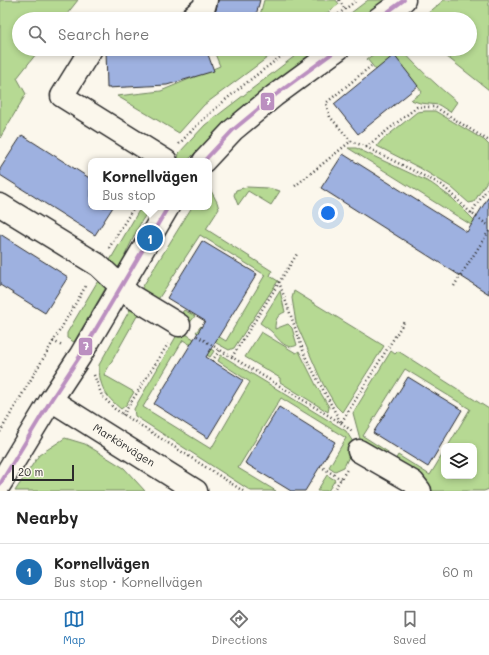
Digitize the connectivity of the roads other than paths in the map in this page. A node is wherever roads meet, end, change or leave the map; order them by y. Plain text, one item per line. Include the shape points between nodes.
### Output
1 (206, 0) edge
2 (404, 0) edge
3 (198, 12) edge
4 (388, 12) edge
5 (87, 56) edge
6 (328, 56) edge
7 (162, 158) edge
8 (207, 158) edge
9 (0, 205) edge
10 (166, 210) edge
11 (122, 286) junction
12 (179, 325) road end
13 (51, 400) junction
14 (359, 451) road end
15 (0, 484) edge
16 (196, 491) edge
17 (420, 491) edge

1 - 3 street via 204,7
2 - 4 street
5 - 7 street via 62,96
6 - 8 street via 233,130
9 - 11 street via 98,265
10 - 11 street
11 - 12 street via 131,296
11 - 13 street
13 - 15 street
13 - 16 street, Markörvägen
14 - 17 street via 413,482

